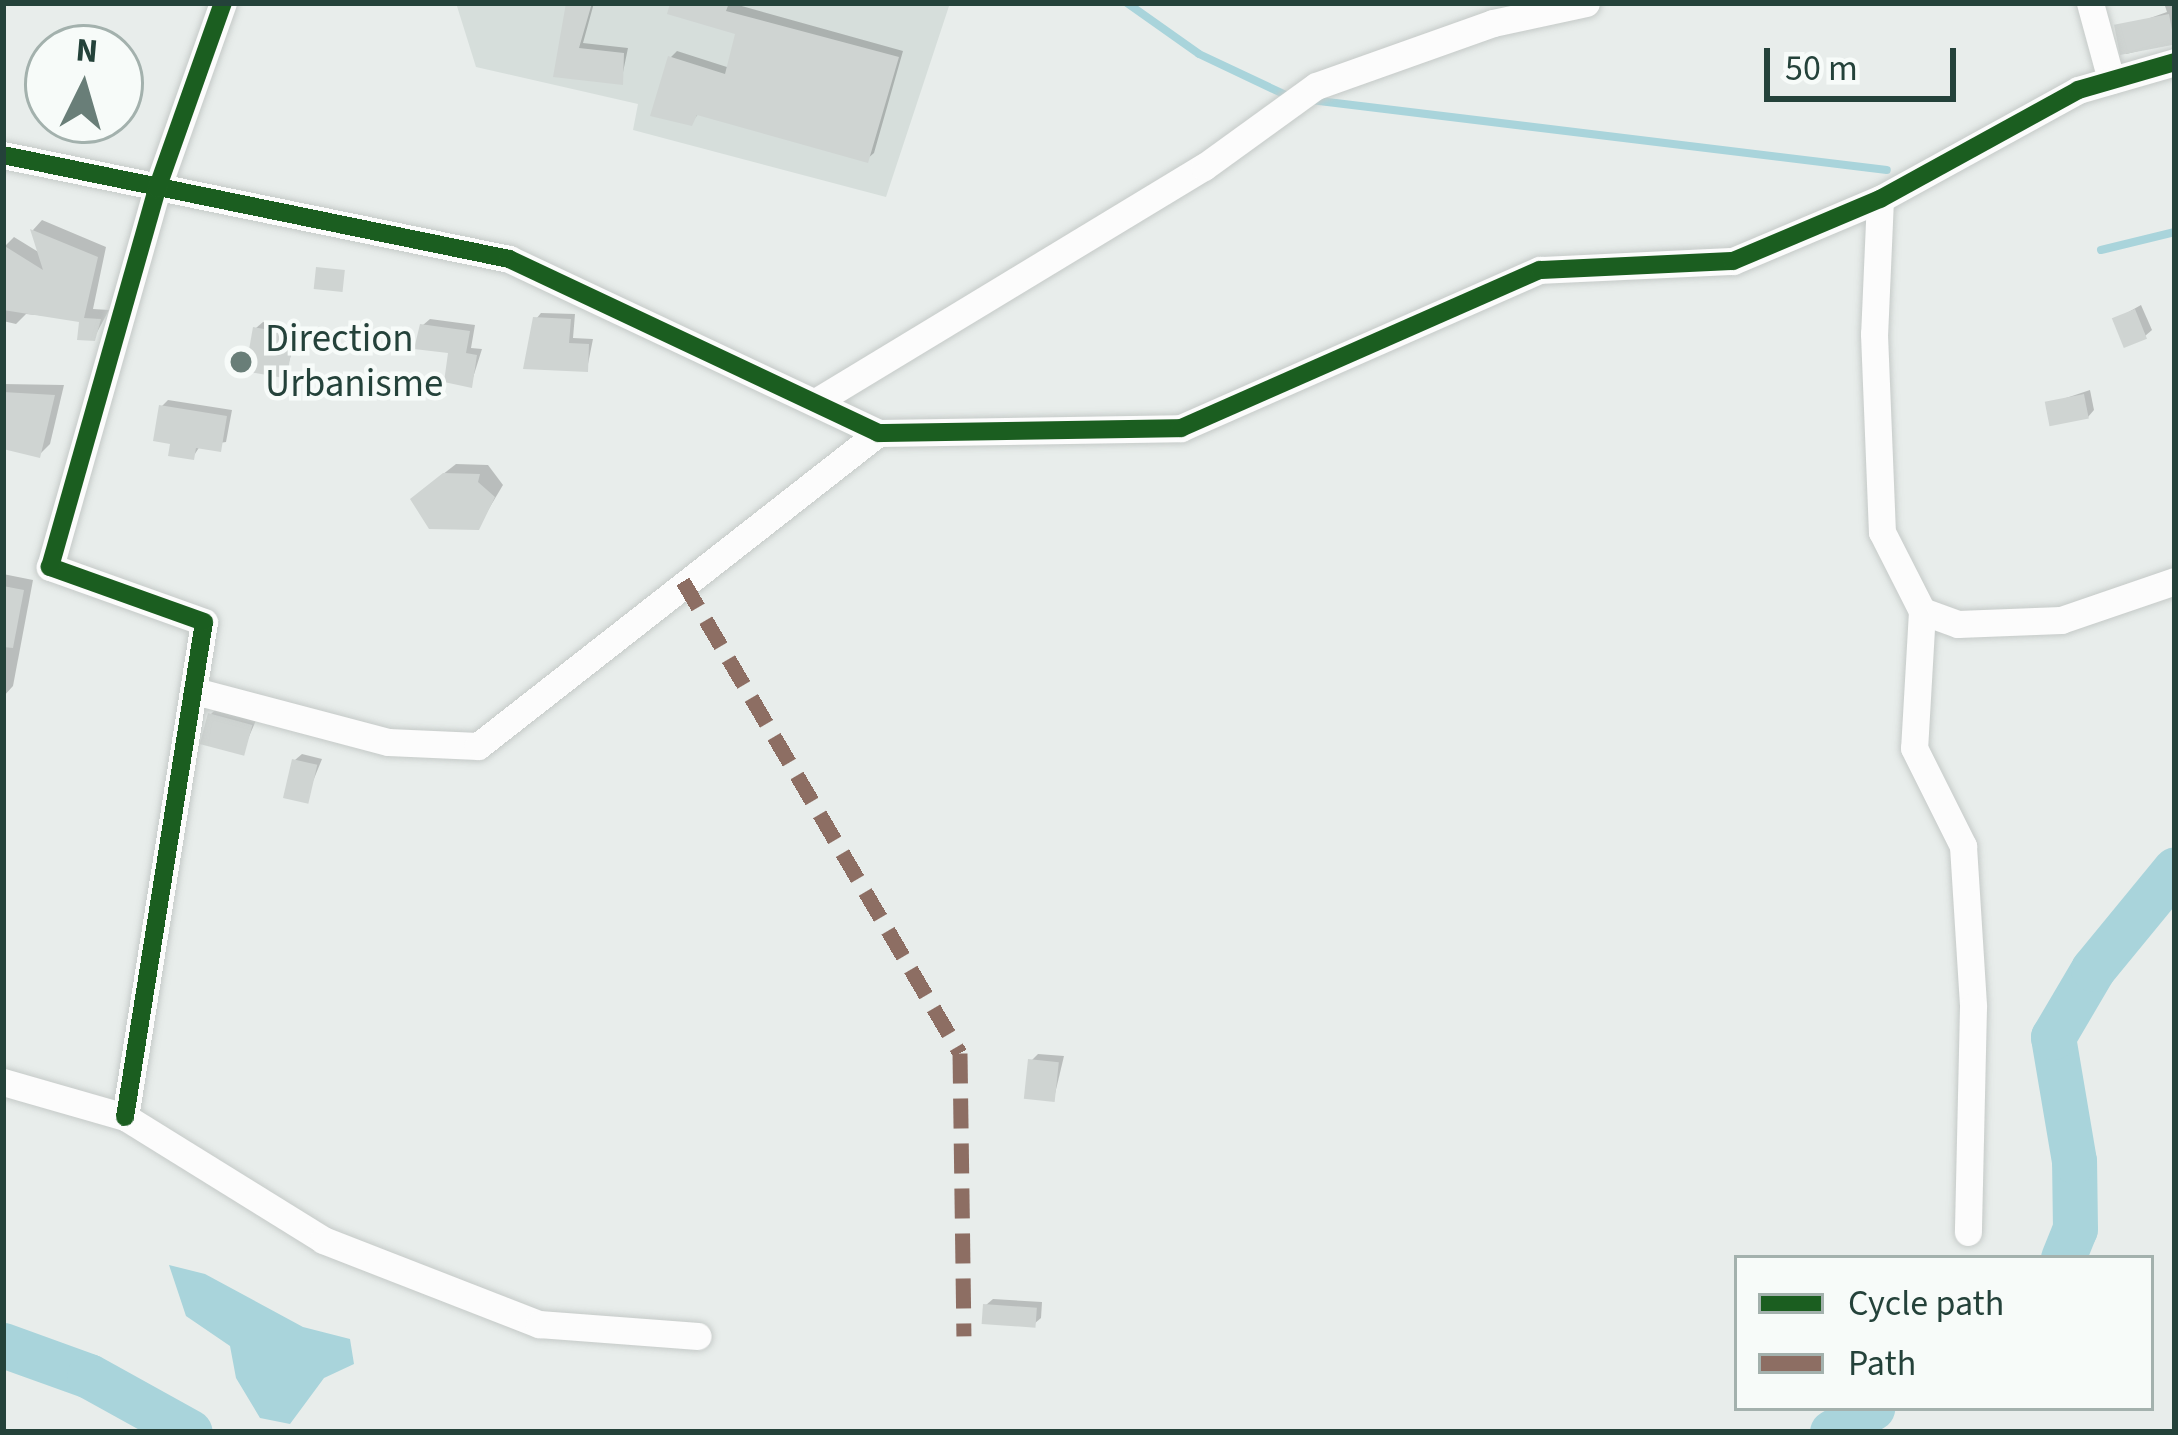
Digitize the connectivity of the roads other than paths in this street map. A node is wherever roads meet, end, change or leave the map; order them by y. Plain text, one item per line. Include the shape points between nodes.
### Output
1 (223, 3) edge
2 (1586, 3) edge
3 (2090, 3) edge
4 (2175, 62) edge
5 (2111, 80) junction
6 (3, 155) edge
7 (157, 189) junction
8 (1880, 199) junction
9 (817, 400) junction
10 (878, 433) junction
11 (2175, 581) edge
12 (1922, 611) junction
13 (195, 692) junction
14 (3, 1082) edge
15 (125, 1117) junction
16 (1968, 1232) dead end
17 (698, 1336) dead end

1 - 7 street
2 - 9 street via 1493,23 1316,86 1204,167
3 - 5 street
4 - 5 street
5 - 8 street via 1992,134
6 - 7 street
7 - 9 street via 509,259
7 - 13 street via 50,567 205,622
8 - 10 street via 1733,261 1540,270 1181,428
8 - 12 street via 1874,334 1882,532
9 - 10 street
10 - 13 street via 478,746 388,742
11 - 12 street via 2061,620 1958,624
12 - 16 street via 1914,748 1963,846 1973,1007
13 - 15 street
14 - 15 street
15 - 17 street via 323,1240 539,1324

